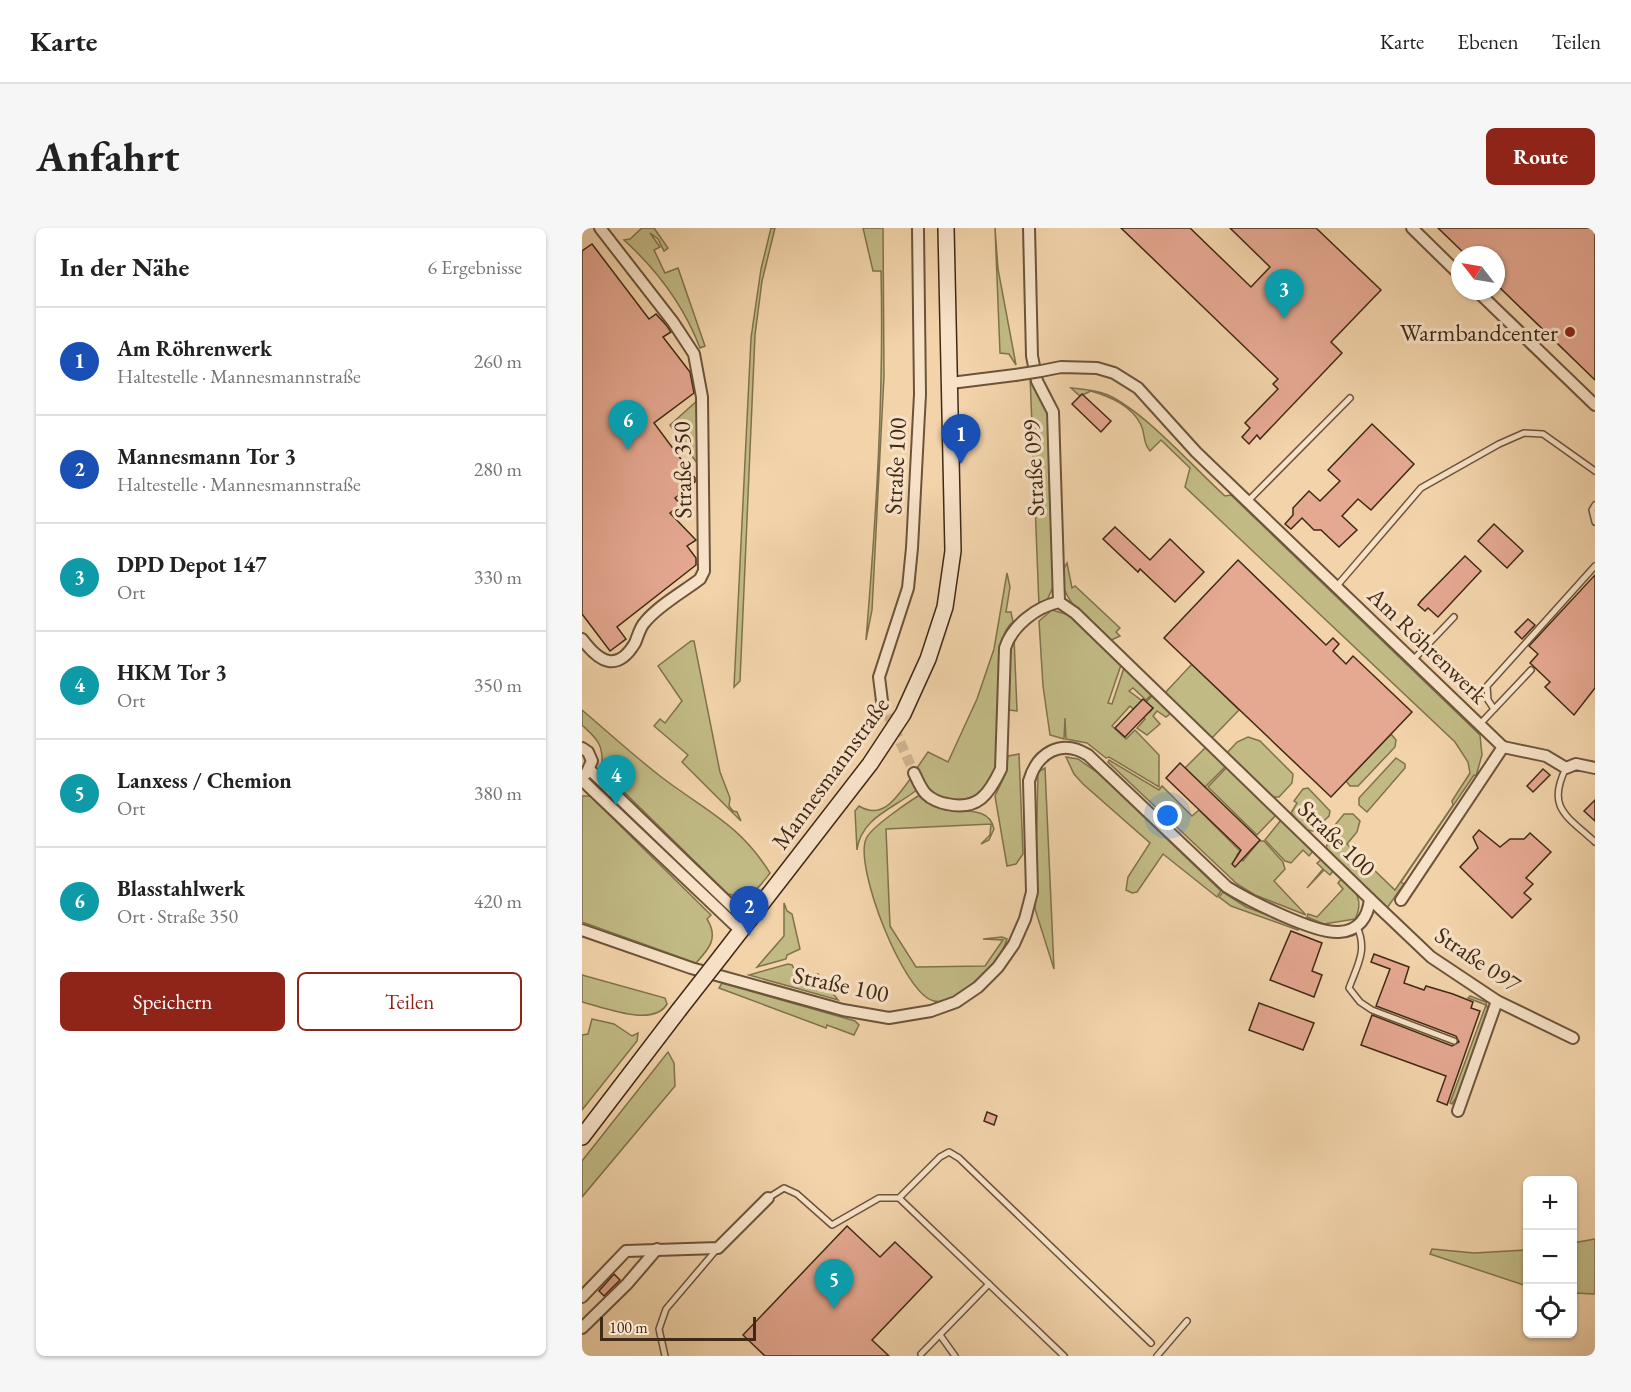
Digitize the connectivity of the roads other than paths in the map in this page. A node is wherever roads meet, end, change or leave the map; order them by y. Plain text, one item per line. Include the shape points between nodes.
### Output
1 (600, 228) edge
2 (918, 228) edge
3 (946, 228) edge
4 (1029, 228) edge
5 (1412, 228) edge
6 (1451, 266) edge
7 (1486, 300) edge
8 (951, 382) junction
9 (1350, 398) dead end
10 (1595, 405) edge
11 (1595, 471) edge
12 (1247, 502) junction
13 (1595, 505) edge
14 (1595, 522) edge
15 (1595, 566) edge
16 (1336, 587) junction
17 (1059, 602) junction
18 (1454, 617) dead end
19 (582, 639) edge
20 (1413, 659) junction
21 (1532, 670) dead end
22 (882, 701) tunnel mouth
23 (1494, 709) junction
24 (1480, 724) junction
25 (1503, 747) junction
26 (582, 748) edge
27 (1566, 768) junction
28 (1595, 768) edge
29 (914, 773) tunnel mouth
30 (585, 776) edge
31 (1595, 842) edge
32 (1370, 898) junction
33 (1401, 900) dead end
34 (744, 926) junction
35 (1357, 927) junction
36 (582, 930) edge
37 (1497, 1001) junction
38 (1573, 1038) dead end
39 (1454, 1041) dead end
40 (1458, 1111) dead end
41 (582, 1137) edge
42 (768, 1198) joint
43 (899, 1198) junction
44 (718, 1248) junction
45 (657, 1249) junction
46 (989, 1284) junction
47 (582, 1297) edge
48 (1187, 1321) dead end
49 (582, 1328) edge
50 (940, 1335) junction
51 (1151, 1343) dead end
52 (921, 1354) dead end
53 (665, 1356) edge
54 (955, 1356) edge
55 (1064, 1356) edge
56 (1157, 1356) edge

1 - 19 street, Straße 350 via 694,354 702,397 704,572 644,622 625,657 616,661 597,657
2 - 22 street, Straße 100 via 920,394 912,548 908,588 879,677
3 - 8 main road, Mannesmannstraße
4 - 17 street, Straße 099 via 1032,356 1037,381 1053,412
5 - 6 street
7 - 10 street
8 - 12 street, Am Röhrenwerk, bridge via 1061,367 1114,373 1138,388
8 - 34 main road, Mannesmannstraße via 953,551 945,607 928,659 903,714 870,764
9 - 12 lane
11 - 16 lane via 1543,434 1524,434 1498,444 1421,488
12 - 16 street, Am Röhrenwerk
13 - 14 lane
15 - 23 lane via 1487,686 1488,700
16 - 20 street, Am Röhrenwerk
17 - 29 street via 1026,619 1009,635 1005,648 1001,769 993,786 966,807 925,794
17 - 32 street, Straße 100
18 - 20 lane
20 - 24 street, Am Röhrenwerk
21 - 23 lane
23 - 24 lane
24 - 25 street, Am Röhrenwerk
25 - 27 street via 1546,756
25 - 33 street
26 - 30 street via 591,756
27 - 28 street
27 - 31 lane via 1556,791 1560,809
30 - 34 street
32 - 35 street, Straße 100 via 1369,909
32 - 37 street, Straße 097 via 1431,957
34 - 41 main road, Mannesmannstraße, bridge
35 - 36 street, Straße 100 via 1339,932 1324,930 1251,902 1227,887 1089,756 1066,747 1040,757 1029,781 1032,892 1025,919 998,966 956,1002 889,1018 843,1010 691,968
35 - 39 lane via 1363,950 1348,988 1372,1010
37 - 38 street, Straße 097
37 - 40 street
42 - 43 lane via 784,1188 797,1194 832,1225 879,1198
42 - 44 street
43 - 46 lane
43 - 51 lane via 949,1152
44 - 45 street
44 - 53 lane via 666,1309 659,1329
45 - 47 street via 626,1251
45 - 49 street
46 - 50 lane
46 - 55 lane
48 - 56 lane
50 - 52 lane
50 - 54 lane

